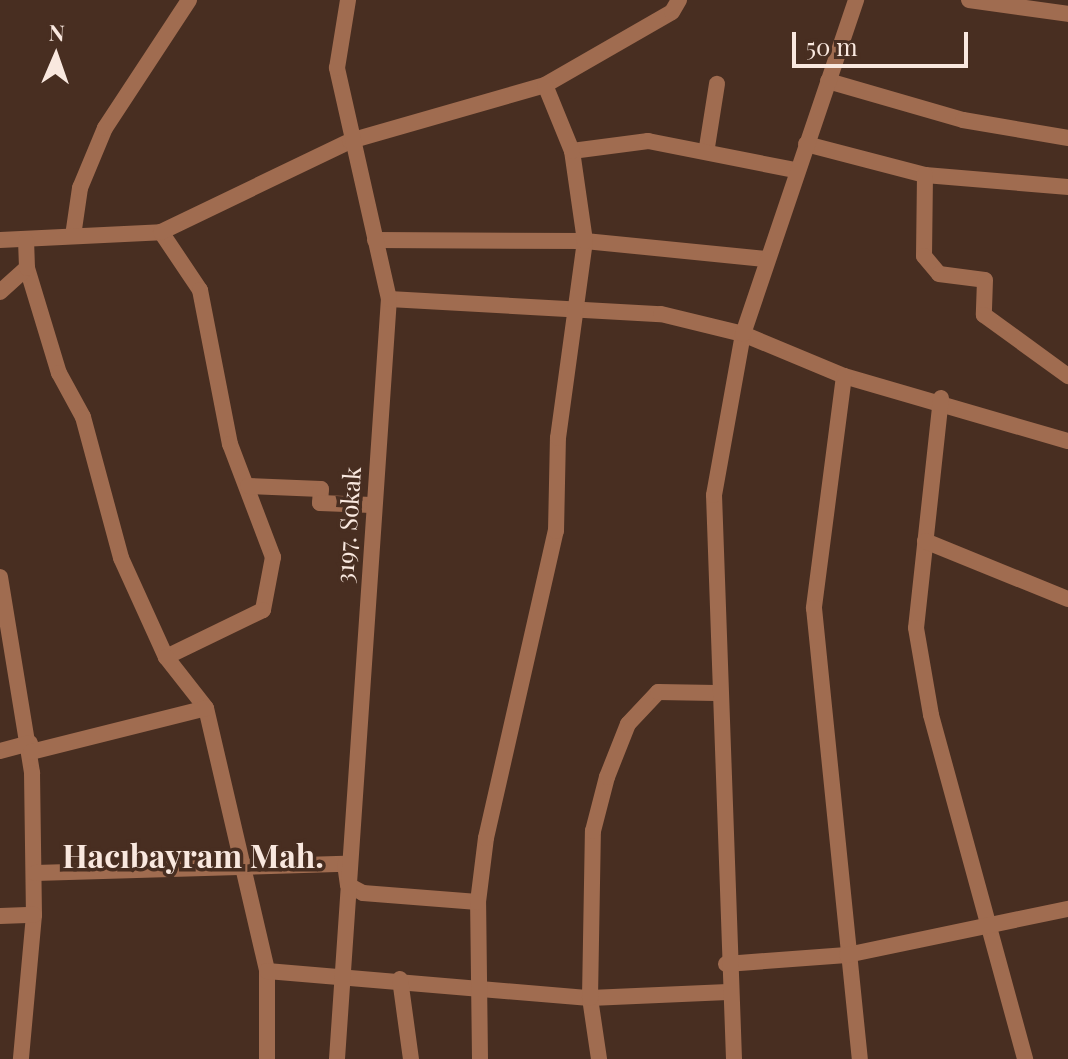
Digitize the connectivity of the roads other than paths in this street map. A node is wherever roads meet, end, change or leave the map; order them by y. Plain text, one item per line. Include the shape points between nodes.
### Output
1 (189, 0) edge
2 (348, 0) edge
3 (679, 0) edge
4 (856, 0) edge
5 (969, 0) edge
6 (1068, 14) edge
7 (828, 81) junction
8 (717, 84) dead end
9 (545, 85) junction
10 (1068, 138) edge
11 (350, 141) junction
12 (806, 144) junction
13 (707, 147) junction
14 (572, 151) junction
15 (794, 170) junction
16 (925, 175) junction
17 (1068, 187) edge
18 (161, 232) junction
19 (73, 236) junction
20 (0, 240) edge
21 (375, 240) junction
22 (26, 241) junction
23 (585, 241) junction
24 (766, 259) junction
25 (27, 268) junction
26 (0, 292) edge
27 (389, 299) junction
28 (574, 307) junction
29 (743, 334) junction
30 (844, 376) junction
31 (1068, 376) edge
32 (941, 398) junction
33 (1068, 441) edge
34 (248, 486) junction
35 (372, 505) junction
36 (925, 541) junction
37 (0, 577) edge
38 (1068, 599) edge
39 (166, 657) junction
40 (716, 693) junction
41 (206, 708) junction
42 (30, 748) junction
43 (0, 751) edge
44 (246, 863) junction
45 (345, 864) junction
46 (35, 873) junction
47 (478, 902) junction
48 (1068, 909) edge
49 (34, 915) junction
50 (0, 916) edge
51 (986, 924) junction
52 (847, 955) junction
53 (726, 964) junction
54 (267, 971) junction
55 (340, 975) junction
56 (400, 979) junction
57 (477, 984) junction
58 (728, 992) junction
59 (590, 998) junction
60 (21, 1059) edge
61 (267, 1059) edge
62 (337, 1059) edge
63 (411, 1059) edge
64 (480, 1059) edge
65 (599, 1059) edge
66 (734, 1059) edge
67 (860, 1059) edge
68 (1025, 1059) edge

1 - 19 street via 105,128 80,188
2 - 11 street, 3197. Sokak via 337,68
3 - 9 street via 672,12
4 - 7 street
5 - 6 street
7 - 10 street via 963,120
7 - 12 street
8 - 13 street
9 - 11 street
9 - 14 street
11 - 18 street
11 - 21 street, 3197. Sokak
12 - 15 street
12 - 16 street
13 - 14 street via 648,141
13 - 15 street
14 - 23 street
15 - 24 street
16 - 17 street
16 - 31 street via 924,256 939,274 985,280 984,315
18 - 19 street
18 - 34 street via 200,290 230,444
19 - 22 street
20 - 22 street
21 - 23 street
21 - 27 street, 3197. Sokak
22 - 25 street
23 - 24 street
23 - 28 street
24 - 29 street
25 - 26 street
25 - 39 street via 59,373 83,417 121,558
27 - 28 street
27 - 35 street, 3197. Sokak via 388,385
28 - 29 street via 661,314
28 - 47 street via 556,531 497,769
29 - 30 street
29 - 40 street via 714,495
30 - 32 street
30 - 52 street via 814,608
32 - 33 street
32 - 36 street
34 - 35 street via 321,489 320,503
34 - 39 street via 273,557 263,610
35 - 45 street, 3197. Sokak
36 - 38 street
36 - 51 street via 916,628
37 - 42 street
39 - 41 street
40 - 53 street
40 - 59 street via 658,692 628,724 593,831
41 - 42 street
41 - 44 street
42 - 43 street
42 - 46 street
44 - 45 street
44 - 46 street
44 - 54 street
45 - 47 street via 348,885 363,893
45 - 55 street, 3197. Sokak
46 - 49 street
47 - 57 street
48 - 51 street
49 - 50 street
49 - 60 street
51 - 52 street
51 - 68 street
52 - 53 street
52 - 67 street
53 - 58 street
54 - 55 street
54 - 61 street
55 - 56 street
55 - 62 street, 3197. Sokak
56 - 57 street
56 - 63 street
57 - 59 street
57 - 64 street
58 - 59 street
58 - 66 street
59 - 65 street

